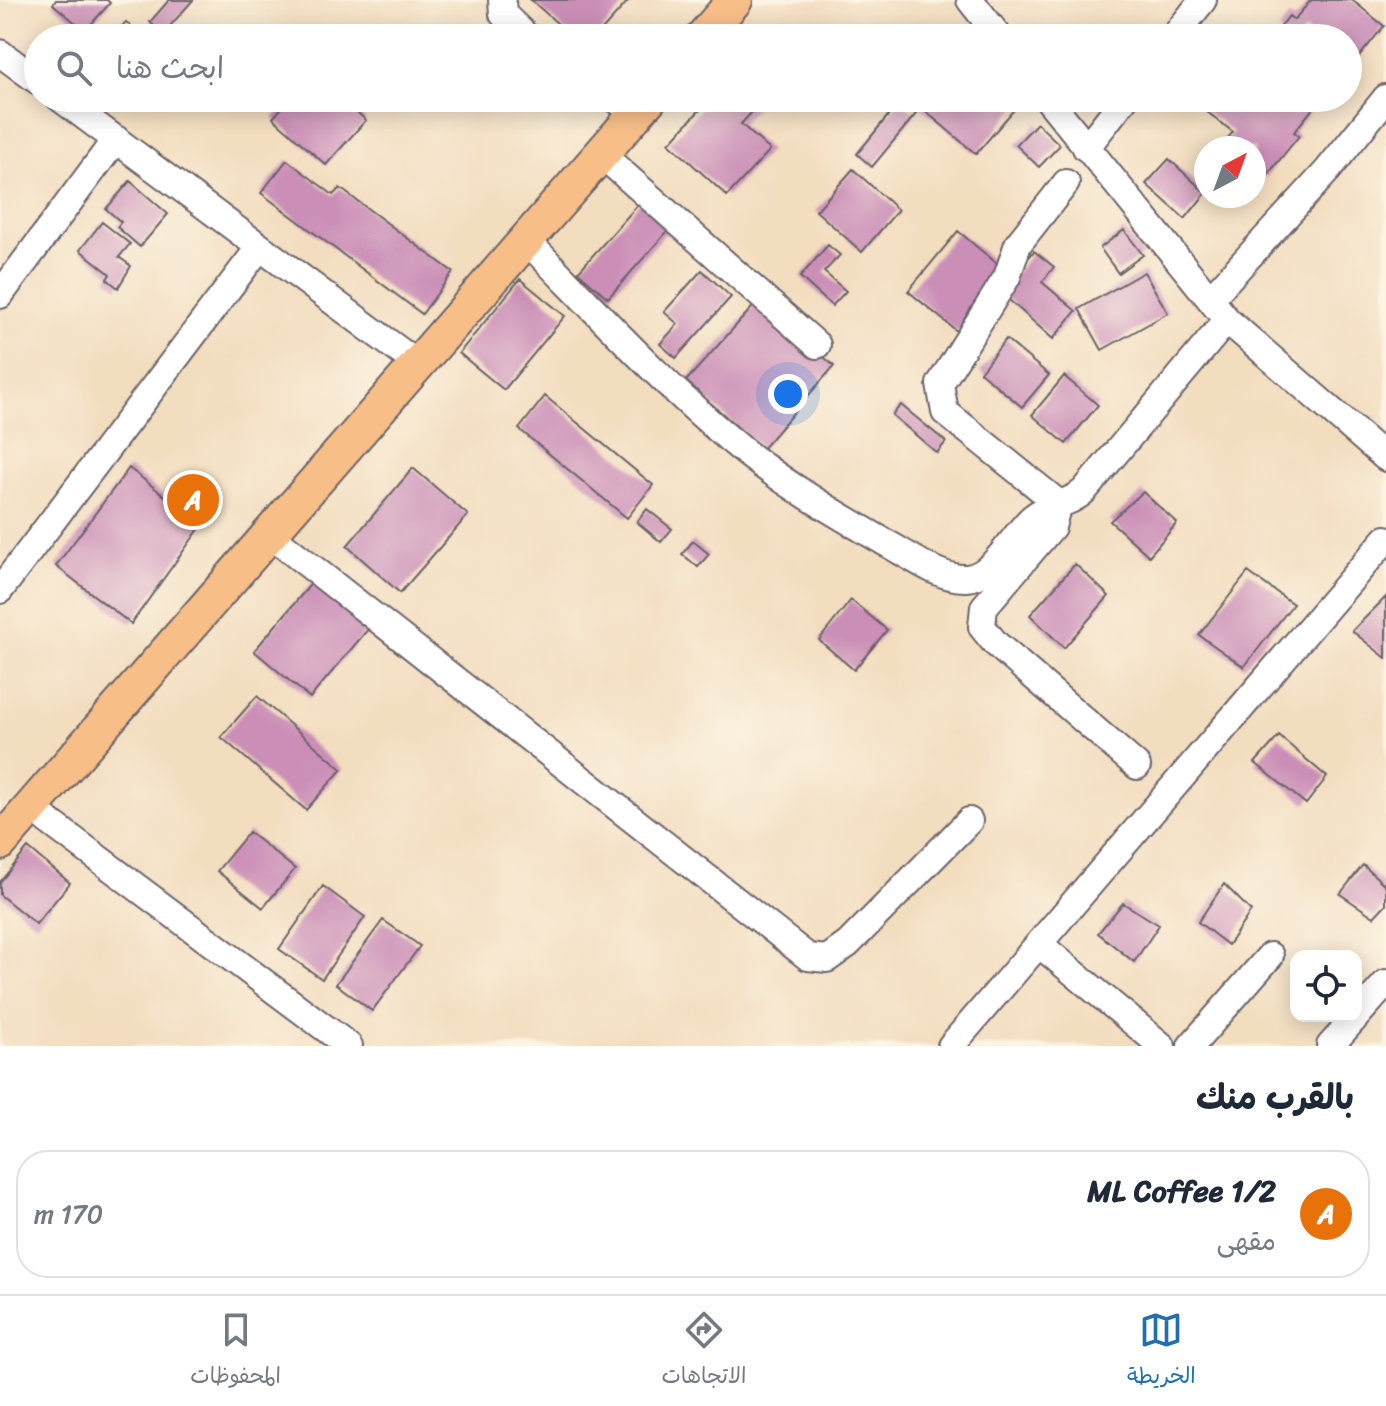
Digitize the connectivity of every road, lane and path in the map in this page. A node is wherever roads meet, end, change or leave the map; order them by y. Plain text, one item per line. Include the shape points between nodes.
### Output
1 (502, 0) edge
2 (735, 0) edge
3 (970, 0) edge
4 (1203, 0) edge
5 (513, 24) edge
6 (714, 24) edge
7 (989, 24) edge
8 (1184, 24) edge
9 (0, 53) edge
10 (24, 71) edge
11 (1386, 98) edge
12 (79, 112) edge
13 (628, 112) edge
14 (1058, 112) edge
15 (1114, 112) edge
16 (116, 139) junction
17 (1086, 148) junction
18 (601, 154) junction
19 (1066, 183) dead end
20 (526, 240) junction
21 (259, 248) junction
22 (0, 295) edge
23 (1210, 299) junction
24 (1227, 320) junction
25 (817, 345) dead end
26 (416, 363) junction
27 (1386, 458) edge
28 (1058, 503) junction
29 (268, 533) junction
30 (1386, 539) edge
31 (0, 590) edge
32 (1137, 766) dead end
33 (31, 808) junction
34 (969, 821) dead end
35 (0, 843) edge
36 (1039, 944) junction
37 (1270, 956) dead end
38 (1386, 983) edge
39 (349, 1046) edge
40 (951, 1046) edge
41 (1162, 1046) edge
42 (1191, 1046) edge
43 (1330, 1046) edge

1 - 5 street via 503,14
2 - 6 main road
3 - 7 street
4 - 8 street
9 - 10 street
11 - 23 street
12 - 16 street
13 - 18 main road
14 - 17 street
15 - 17 street
16 - 21 street
16 - 22 street
17 - 23 street
18 - 20 main road
18 - 25 street
19 - 28 street via 1018,244 1007,277 940,384 945,412
20 - 26 main road
20 - 28 street via 654,371 747,453 927,566 960,578 982,574 1031,519
21 - 26 street
21 - 31 street
23 - 24 street
24 - 27 street
24 - 28 street via 1084,491 1071,502
26 - 29 main road
28 - 32 street via 1052,527 984,607 982,627
29 - 33 main road
29 - 34 street via 808,957 827,959 848,944
30 - 36 street
33 - 35 main road
33 - 39 street
36 - 40 street
36 - 41 street
37 - 42 street
38 - 43 street

